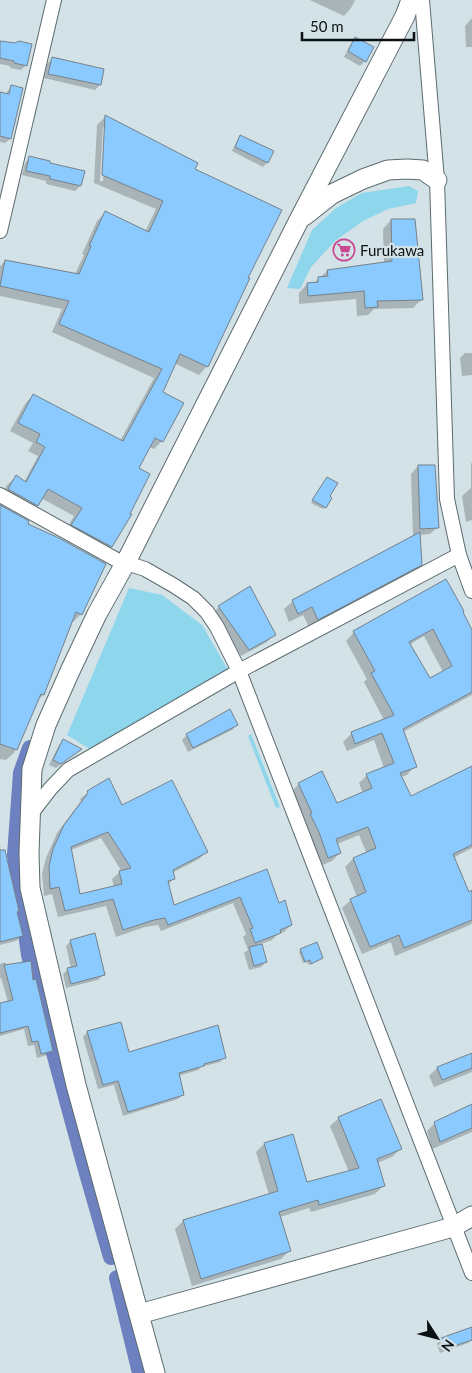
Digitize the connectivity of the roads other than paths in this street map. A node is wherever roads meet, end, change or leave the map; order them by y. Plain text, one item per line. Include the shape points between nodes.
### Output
1 (54, 0) edge
2 (411, 0) edge
3 (422, 0) edge
4 (437, 180) junction
5 (299, 220) junction
6 (0, 231) edge
7 (0, 494) edge
8 (459, 555) junction
9 (126, 562) junction
10 (472, 591) edge
11 (239, 671) junction
12 (30, 815) junction
13 (472, 1216) edge
14 (454, 1226) junction
15 (472, 1273) edge
16 (139, 1314) junction
17 (155, 1373) edge

1 - 6 street
2 - 5 street
3 - 4 street
4 - 5 street via 423,170 388,170 332,194
4 - 8 street via 447,499
5 - 9 street
7 - 9 street via 117,560
8 - 10 street
8 - 11 street
9 - 11 street via 193,598 217,627
9 - 12 street via 46,725 32,769
11 - 12 street via 68,770
11 - 14 street
12 - 16 street via 30,888 76,1084
13 - 14 street
14 - 15 street
14 - 16 street
16 - 17 street

